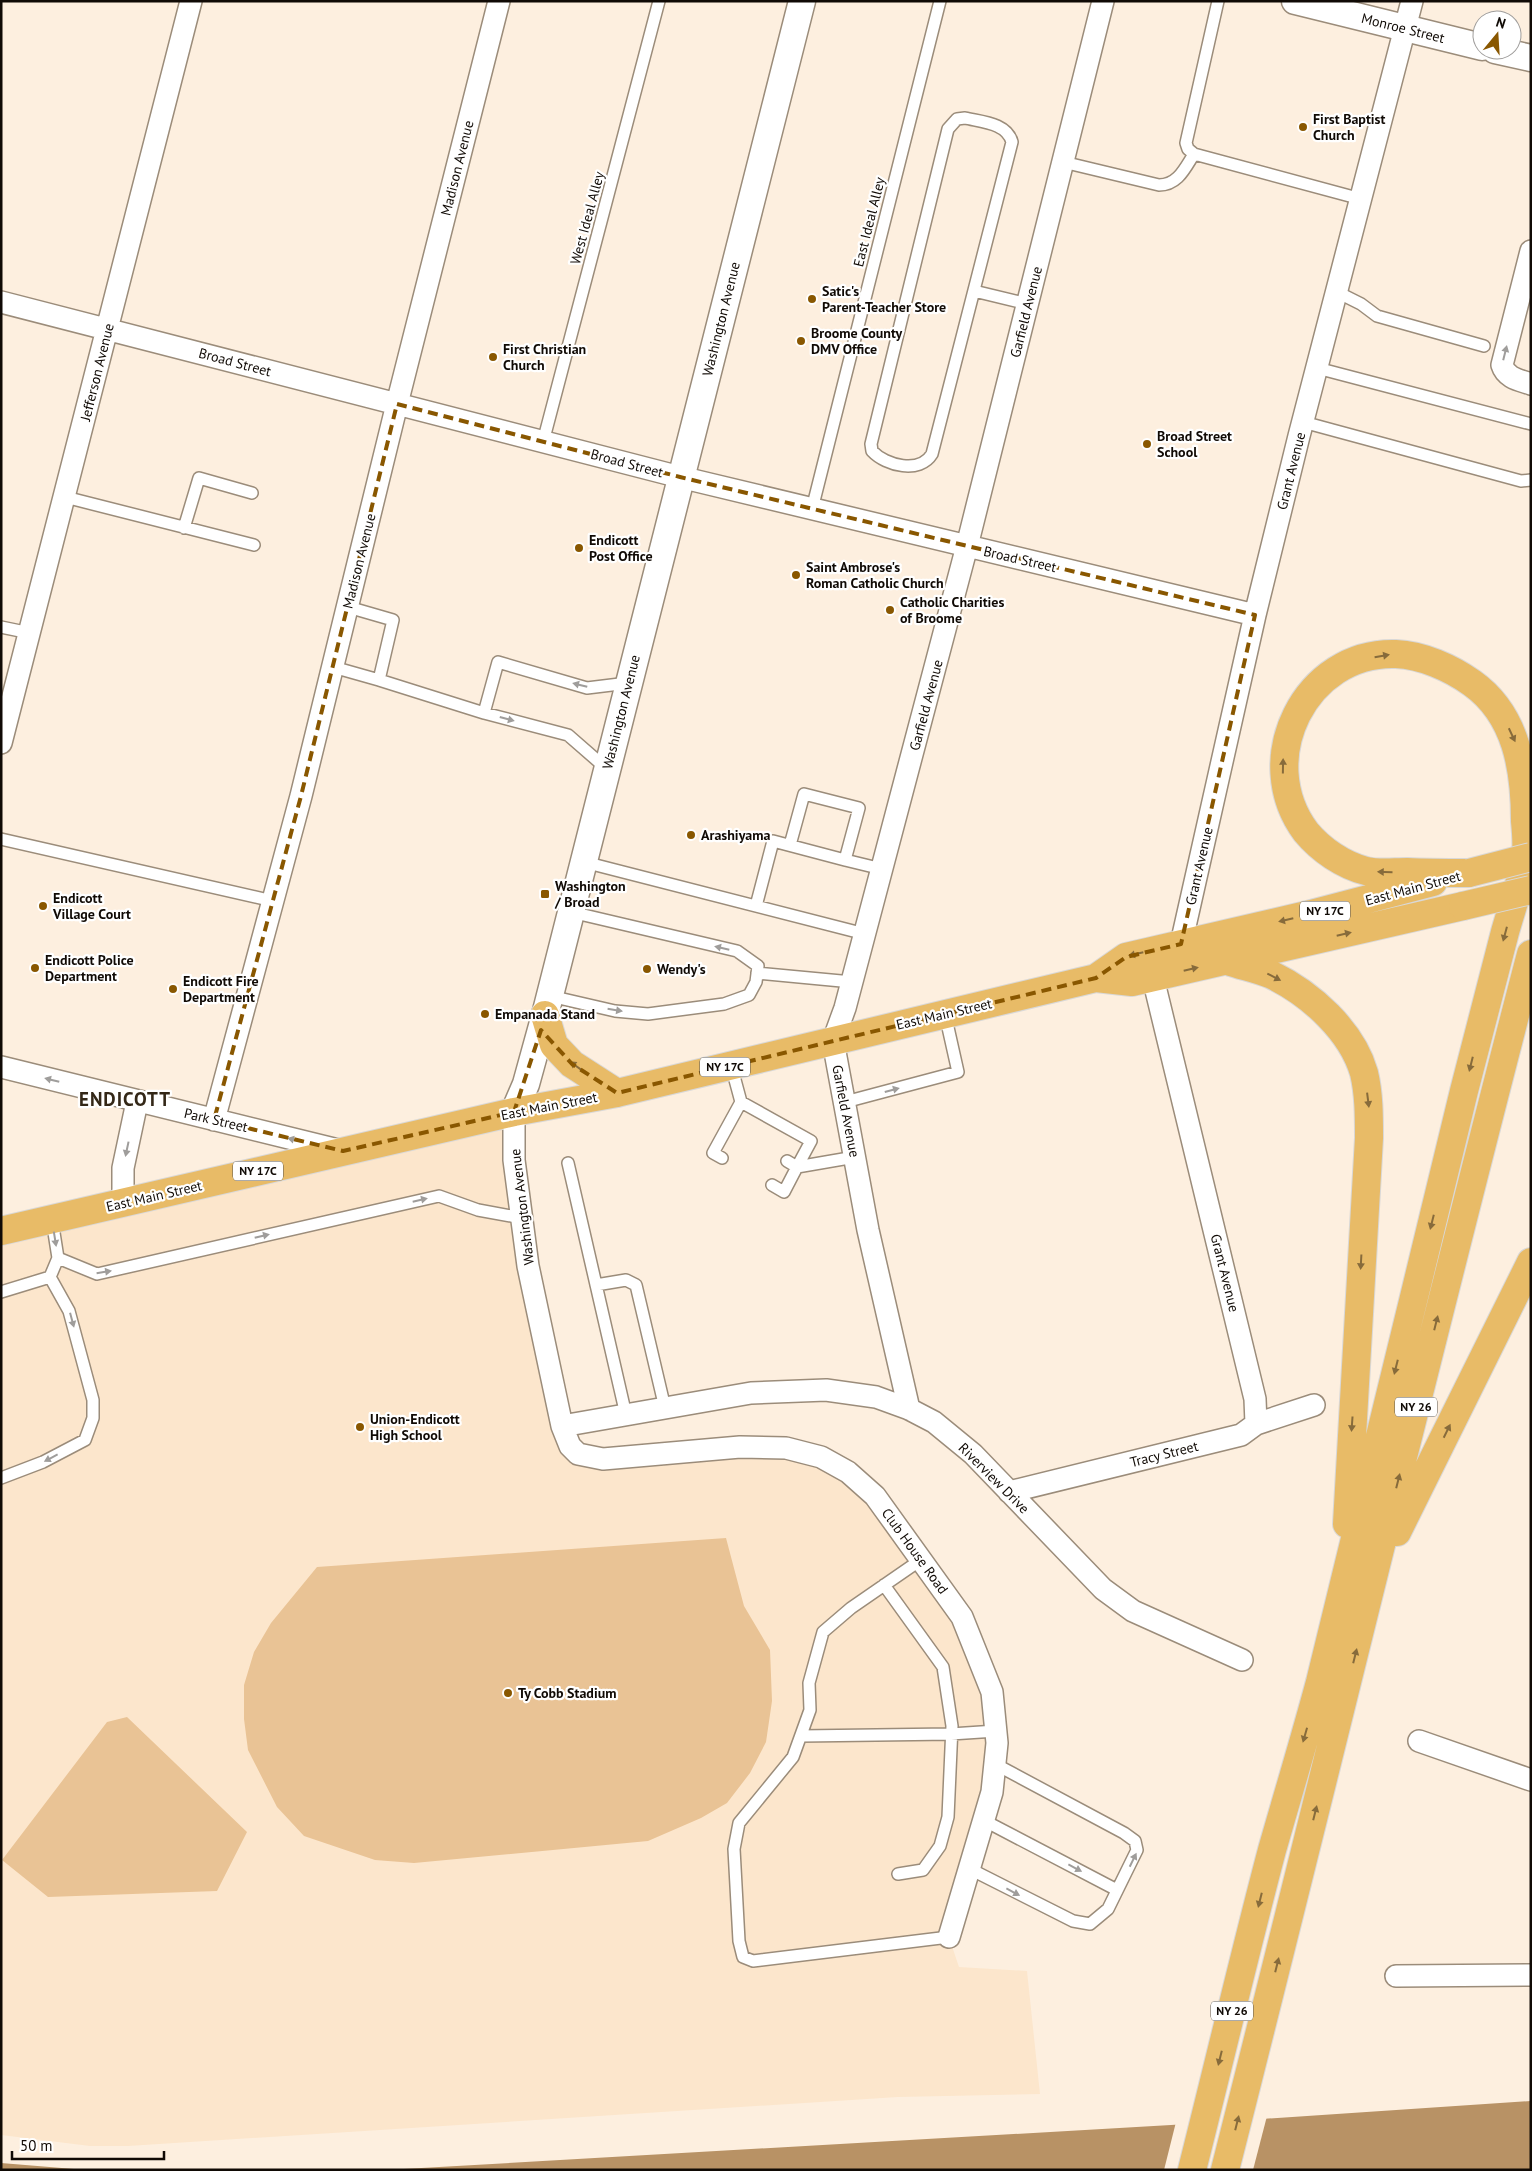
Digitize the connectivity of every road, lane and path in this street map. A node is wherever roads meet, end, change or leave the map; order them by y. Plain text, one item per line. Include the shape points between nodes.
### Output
1 (190, 1) edge
2 (499, 1) edge
3 (660, 1) edge
4 (802, 1) edge
5 (940, 1) edge
6 (1103, 1) edge
7 (1218, 1) edge
8 (1295, 1) edge
9 (1412, 1) edge
10 (1405, 29) junction
11 (1472, 45) edge
12 (1194, 154) junction
13 (1063, 162) junction
14 (1361, 199) junction
15 (1531, 251) edge
16 (974, 291) junction
17 (1337, 292) junction
18 (1, 302) edge
19 (1028, 304) junction
20 (108, 328) junction
21 (1484, 346) dead end
22 (1317, 368) junction
23 (1531, 384) edge
24 (397, 404) junction
25 (1303, 422) junction
26 (1531, 424) edge
27 (544, 442) junction
28 (680, 477) junction
29 (1531, 480) edge
30 (252, 493) dead end
31 (65, 498) junction
32 (812, 509) junction
33 (184, 528) junction
34 (254, 545) dead end
35 (967, 546) junction
36 (348, 607) junction
37 (1255, 615) junction
38 (1, 627) edge
39 (30, 632) junction
40 (333, 667) junction
41 (379, 680) junction
42 (628, 683) junction
43 (484, 713) junction
44 (1, 743) edge
45 (607, 769) junction
46 (1, 839) edge
47 (790, 845) junction
48 (1529, 848) edge
49 (845, 860) junction
50 (584, 862) junction
51 (882, 869) junction
52 (1469, 873) junction
53 (1531, 890) edge
54 (273, 901) junction
55 (756, 906) junction
56 (571, 912) junction
57 (865, 934) junction
58 (1181, 944) junction
59 (1531, 954) edge
60 (1228, 961) junction
61 (757, 973) junction
62 (1096, 978) junction
63 (1154, 978) junction
64 (852, 982) junction
65 (548, 1005) junction
66 (945, 1014) junction
67 (833, 1041) junction
68 (731, 1065) junction
69 (1, 1068) edge
70 (617, 1093) junction
71 (137, 1102) junction
72 (741, 1102) junction
73 (845, 1102) junction
74 (514, 1112) junction
75 (214, 1120) junction
76 (343, 1151) junction
77 (855, 1156) junction
78 (722, 1158) dead end
79 (568, 1164) dead end
80 (792, 1164) junction
81 (772, 1185) dead end
82 (122, 1204) junction
83 (522, 1218) junction
84 (52, 1220) junction
85 (1, 1231) edge
86 (58, 1258) junction
87 (1531, 1262) edge
88 (50, 1277) junction
89 (596, 1284) junction
90 (1, 1292) edge
91 (1314, 1405) dead end
92 (664, 1408) junction
93 (909, 1409) junction
94 (626, 1415) junction
95 (1256, 1424) junction
96 (562, 1426) junction
97 (1, 1478) edge
98 (1009, 1492) junction
99 (922, 1559) junction
100 (1346, 1575) junction
101 (884, 1585) junction
102 (1364, 1620) junction
103 (1242, 1660) dead end
104 (996, 1731) junction
105 (951, 1734) junction
106 (801, 1736) junction
107 (1419, 1741) dead end
108 (995, 1764) junction
109 (1531, 1780) edge
110 (985, 1821) junction
111 (970, 1869) junction
112 (898, 1874) dead end
113 (1117, 1890) junction
114 (949, 1937) joint
115 (1531, 1975) edge
116 (1396, 1976) dead end
117 (1192, 2170) edge
118 (1225, 2170) edge

1 - 20 street, Jefferson Avenue
2 - 24 street, Madison Avenue
3 - 27 lane, West Ideal Alley
4 - 28 street, Washington Avenue
5 - 32 lane, East Ideal Alley
6 - 13 street, Garfield Avenue
7 - 12 lane via 1186,142
8 - 10 street, Monroe Street
9 - 10 street, Grant Avenue
10 - 11 street, Monroe Street
10 - 14 street, Grant Avenue
12 - 13 lane via 1178,179 1169,185
12 - 14 lane
13 - 19 street, Garfield Avenue
14 - 17 street, Grant Avenue
23 -> 15 street via 1510,376 1502,365
16 - 16 lane via 1012,142 1004,129 965,118 957,119 948,130 871,444 872,451 883,460 917,466 924,464 932,454
16 - 19 lane
17 - 21 lane via 1377,316
17 - 22 street, Grant Avenue
18 - 20 street, Broad Street
19 - 35 street, Garfield Avenue
20 - 24 street, Broad Street
20 - 31 street, Jefferson Avenue
22 - 25 street, Grant Avenue
22 - 26 lane
24 - 27 street, Broad Street
24 - 36 street, Madison Avenue
25 - 29 lane via 1521,481
25 - 37 street, Grant Avenue
27 - 28 street, Broad Street
28 - 32 street, Broad Street
28 - 42 street, Washington Avenue
30 - 33 lane via 198,478
31 - 33 lane
31 - 39 street, Jefferson Avenue
32 - 35 street, Broad Street
33 - 34 lane
35 - 37 street, Broad Street
35 - 51 street, Garfield Avenue
36 - 40 street, Madison Avenue
36 - 41 lane via 393,620
37 - 58 street, Grant Avenue
38 - 39 lane
39 - 44 street, Jefferson Avenue
40 - 41 lane
40 - 54 street, Madison Avenue
41 - 43 lane
42 -> 43 lane via 587,688 498,662
42 - 45 street, Washington Avenue
43 -> 45 lane via 568,735
45 - 50 street, Washington Avenue
46 - 54 lane
47 - 49 lane
47 - 49 lane via 804,794 859,808
47 - 55 lane via 773,841
48 - 52 main road, East Main Street / NY 17C, bridge
52 -> 48 main road via 1371,872 1350,866 1311,838 1298,820 1283,776 1290,730 1311,693 1346,665 1392,654 1411,656 1440,665 1479,688 1495,705 1517,746 1525,791
48 -> 100 main road via 1483,1016
49 - 51 lane
50 - 55 lane
50 - 56 street, Washington Avenue
51 - 57 street, Garfield Avenue
52 -> 58 main road, East Main Street / NY 17C
60 -> 53 main road, East Main Street / NY 17C, bridge
54 - 75 street, Madison Avenue
55 - 57 lane
61 -> 56 lane via 758,966 737,951
56 - 65 street, Washington Avenue
57 - 64 street, Garfield Avenue
58 -> 62 main road, East Main Street / NY 17C via 1126,957
102 -> 59 main road, NY 26 via 1456,1239
63 -> 60 main road, East Main Street / NY 17C
60 -> 100 main road, NY 26 via 1273,976 1324,1010 1350,1040 1364,1073 1369,1105 1369,1138 1347,1495
61 - 64 lane
65 -> 61 lane via 648,1014 724,1004 749,995
62 - 63 main road, East Main Street / NY 17C via 1132,982
62 - 66 main road, East Main Street / NY 17C
63 - 95 street, Grant Avenue via 1255,1399
64 - 67 street, Garfield Avenue
70 -> 65 main road via 572,1064 554,1045
65 - 74 street, Washington Avenue via 526,1084
66 - 67 main road, East Main Street / NY 17C
73 -> 66 lane via 958,1072
67 - 68 main road, East Main Street / NY 17C
67 - 73 street, Garfield Avenue
68 - 70 main road, East Main Street / NY 17C
68 - 72 lane
71 -> 69 street, Park Street
70 - 74 main road, East Main Street / NY 17C
71 - 75 street, Park Street
71 -> 82 street via 123,1168
72 - 78 lane via 732,1130 714,1152
72 - 80 lane via 811,1141
73 - 77 street, Garfield Avenue
74 - 76 main road, East Main Street / NY 17C
74 - 83 street, Washington Avenue via 514,1160
76 -> 75 street, Park Street
76 - 82 main road, East Main Street / NY 17C
77 - 80 lane
77 - 93 street, Garfield Avenue via 868,1230
79 - 89 lane
80 - 81 lane via 784,1192
82 - 84 main road, East Main Street / NY 17C
86 -> 83 lane via 97,1274 439,1196 478,1210
83 - 96 street, Washington Avenue via 528,1266
84 - 85 main road, East Main Street / NY 17C
84 -> 86 lane
86 - 88 lane
102 -> 87 main road via 1402,1522
88 - 90 lane
88 -> 97 lane via 69,1311 93,1400 93,1418 85,1440 43,1462
89 - 92 lane via 626,1280 636,1285
89 - 94 lane
91 - 95 street, Tracy Street
92 - 93 street, Riverview Drive via 751,1393 826,1390 876,1397
92 - 94 street, Riverview Drive
93 - 98 street, Riverview Drive via 934,1422 967,1448
94 - 96 street, Riverview Drive
95 - 98 street, Tracy Street via 1241,1435
96 - 99 street, Club House Road via 570,1446 578,1454 603,1460 740,1447 786,1448 822,1457 848,1472 875,1496
98 - 103 street, Riverview Drive via 1103,1588 1133,1611
99 - 101 lane
99 - 104 street, Club House Road via 962,1617 992,1692
100 -> 117 main road, NY 26
101 - 105 lane via 942,1667
101 - 106 lane via 823,1632 809,1683 810,1710
118 -> 102 main road, NY 26
104 - 105 lane
104 - 108 street, Club House Road
105 - 106 lane
105 - 112 lane via 948,1817 940,1846 923,1870
106 - 114 lane via 793,1757 739,1823 734,1849 739,1941 743,1957 753,1961
107 - 109 street
108 - 110 street, Club House Road
113 -> 108 lane via 1137,1850 1135,1841
110 - 111 street, Club House Road
110 -> 113 lane
111 -> 113 lane via 1073,1921 1090,1924 1108,1909
111 - 114 street, Club House Road
115 - 116 street

